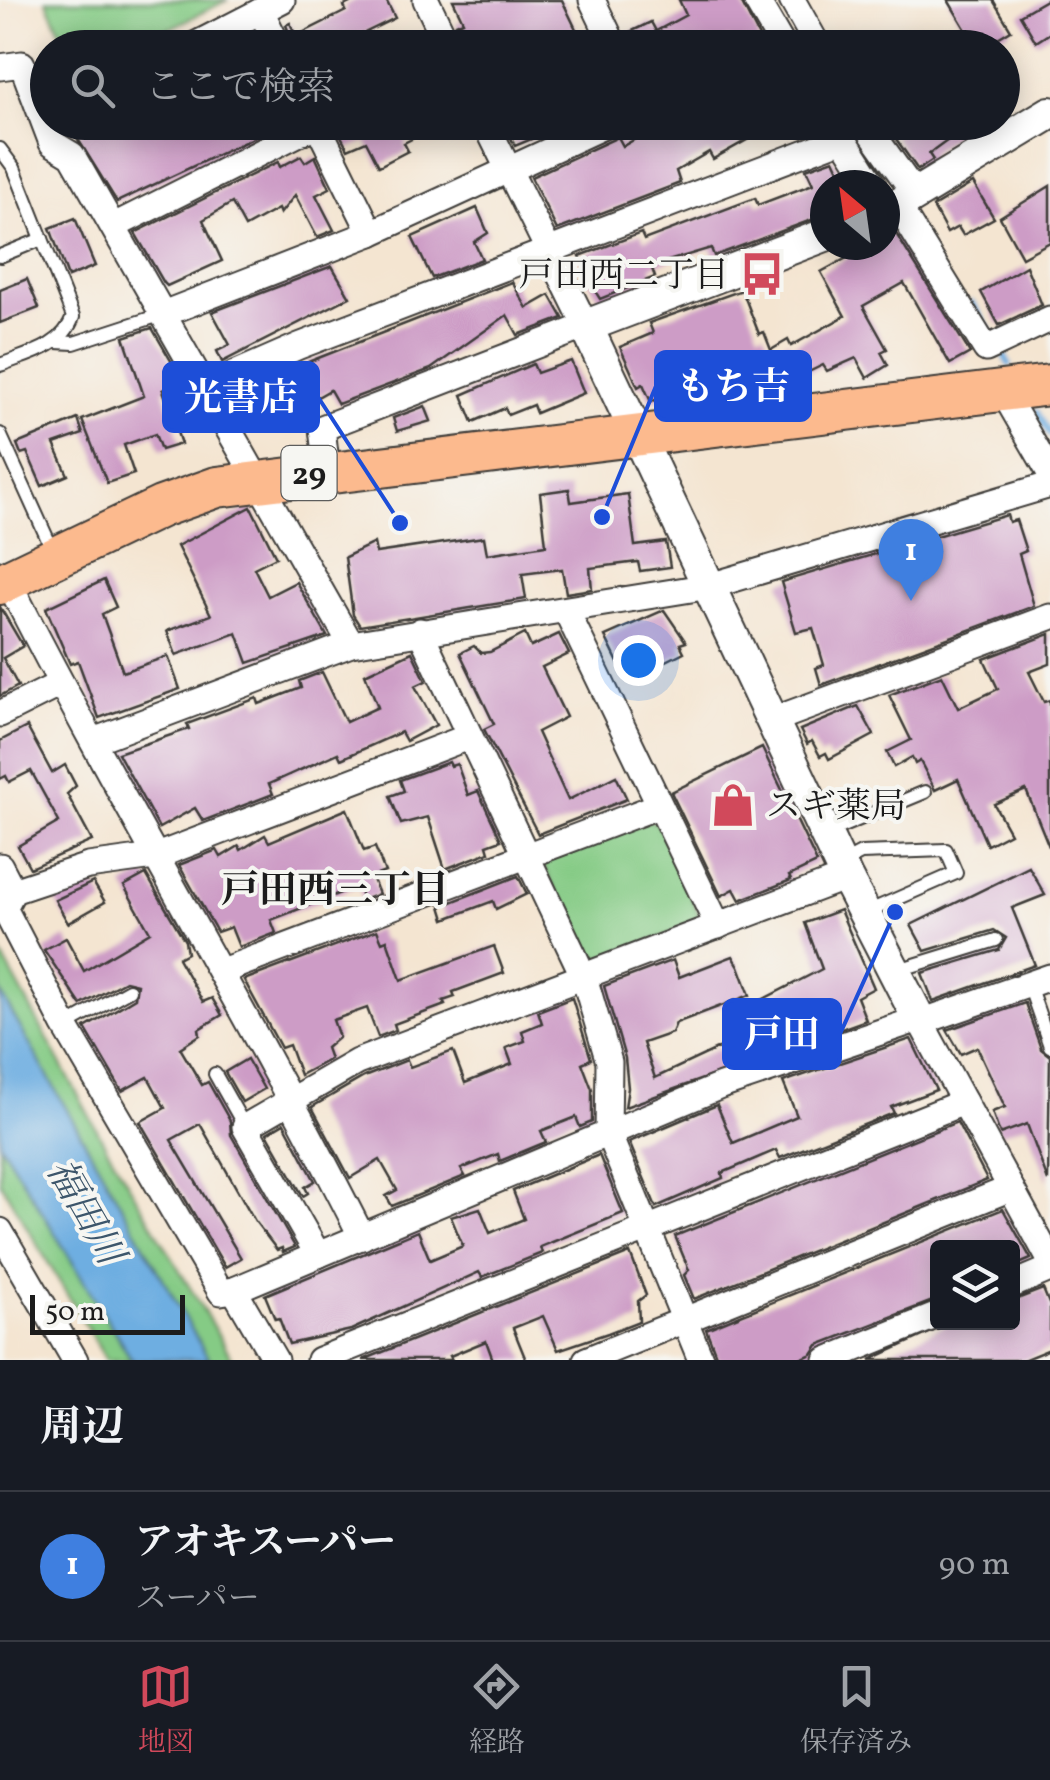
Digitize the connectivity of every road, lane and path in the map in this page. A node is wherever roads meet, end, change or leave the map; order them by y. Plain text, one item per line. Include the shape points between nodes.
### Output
1 (426, 0) edge
2 (592, 0) edge
3 (756, 0) edge
4 (792, 0) edge
5 (272, 5) edge
6 (223, 30) edge
7 (276, 30) edge
8 (440, 30) edge
9 (606, 30) edge
10 (770, 30) edge
11 (809, 30) edge
12 (0, 67) edge
13 (30, 83) edge
14 (1050, 113) edge
15 (1020, 130) edge
16 (51, 140) edge
17 (283, 140) edge
18 (325, 140) edge
19 (494, 140) edge
20 (573, 140) edge
21 (814, 140) edge
22 (845, 140) edge
23 (870, 140) edge
24 (1002, 140) edge
25 (0, 149) edge
26 (508, 170) junction
27 (867, 170) edge
28 (880, 170) edge
29 (900, 197) edge
30 (900, 216) edge
31 (114, 226) junction
32 (371, 234) junction
33 (42, 239) junction
34 (810, 241) edge
35 (549, 252) junction
36 (0, 256) edge
37 (163, 314) junction
38 (1050, 319) edge
39 (586, 326) junction
40 (56, 342) junction
41 (0, 365) edge
42 (1050, 385) edge
43 (203, 388) junction
44 (1002, 390) junction
45 (637, 433) junction
46 (0, 434) edge
47 (327, 471) junction
48 (1050, 473) edge
49 (254, 480) junction
50 (1050, 485) edge
51 (56, 558) junction
52 (3, 576) edge
53 (710, 586) junction
54 (566, 610) junction
55 (1050, 617) edge
56 (420, 631) junction
57 (351, 644) junction
58 (60, 684) junction
59 (0, 714) edge
60 (772, 720) junction
61 (468, 737) junction
62 (93, 741) junction
63 (925, 792) dead end
64 (658, 806) junction
65 (826, 833) junction
66 (528, 854) junction
67 (154, 857) junction
68 (0, 866) edge
69 (843, 870) junction
70 (13, 891) junction
71 (865, 913) junction
72 (718, 926) junction
73 (996, 940) dead end
74 (222, 971) junction
75 (895, 971) junction
76 (584, 977) junction
77 (1039, 981) edge
78 (130, 990) dead end
79 (920, 1020) junction
80 (66, 1026) junction
81 (1050, 1046) edge
82 (215, 1074) dead end
83 (292, 1099) junction
84 (964, 1102) junction
85 (245, 1126) junction
86 (608, 1133) junction
87 (1011, 1188) junction
88 (647, 1229) junction
89 (0, 1231) edge
90 (362, 1237) junction
91 (318, 1255) junction
92 (1050, 1260) edge
93 (1050, 1269) edge
94 (1020, 1281) edge
95 (234, 1290) junction
96 (930, 1318) edge
97 (684, 1320) junction
98 (75, 1360) edge
99 (275, 1360) edge
100 (319, 1360) edge
101 (586, 1360) edge
102 (700, 1360) edge
103 (826, 1360) edge

1 - 8 street
2 - 9 street
3 - 10 street
4 - 11 street
5 - 6 street
5 - 7 street
12 - 13 street via 22,64
14 - 15 street
16 - 31 street via 72,155
17 - 31 street
18 - 32 street
19 - 26 street
20 - 26 street
21 - 35 street
22 - 27 street
23 - 28 street
24 - 29 street
25 - 33 lane
26 - 32 street
26 - 35 street
30 - 38 street via 986,349
31 - 37 street
32 - 37 street
33 - 36 lane
33 - 40 lane via 73,317
34 - 39 street
35 - 39 street
35 - 43 street
37 - 40 lane
37 - 43 street
39 - 45 street
39 - 47 street via 322,428
40 - 41 lane
42 - 44 main road, 29
43 - 49 street
44 - 45 main road, 29
44 - 48 street
45 - 47 main road, 29
45 - 53 street
46 - 51 lane
47 - 49 main road, 29
49 - 51 main road, 29 via 161,507
49 - 57 street
50 - 53 street
51 - 52 main road, 29
52 - 58 street
53 - 54 street
53 - 60 street
54 - 56 street
54 - 64 street
55 - 60 street
56 - 57 street
56 - 61 street
57 - 62 street
58 - 59 street
58 - 62 street
60 - 65 street
61 - 66 street
61 - 67 street
62 - 67 street
63 - 65 lane
64 - 66 street
64 - 72 street
65 - 69 street
66 - 74 street
66 - 76 street
67 - 70 street via 88,866
67 - 74 street
68 - 70 street
69 - 71 street
69 - 71 lane via 862,853 946,850 956,873
69 - 72 street
70 - 80 street via 4,908
71 - 75 street
72 - 76 street
73 - 75 lane
74 - 83 street
75 - 79 street
76 - 83 street via 357,1062
76 - 86 street via 609,1062
77 - 79 street
77 - 81 lane
78 - 80 lane
79 - 84 street
79 - 86 street via 721,1086
80 - 95 street via 221,1292
82 - 85 lane
83 - 85 street
83 - 90 street
84 - 87 street
84 - 88 street
85 - 91 street
86 - 88 street
86 - 90 street
87 - 92 street
87 - 97 street
88 - 97 street
88 - 100 street
89 - 98 street
90 - 91 street
91 - 95 street
93 - 94 street
95 - 99 street
96 - 103 street
97 - 101 street
97 - 102 street

